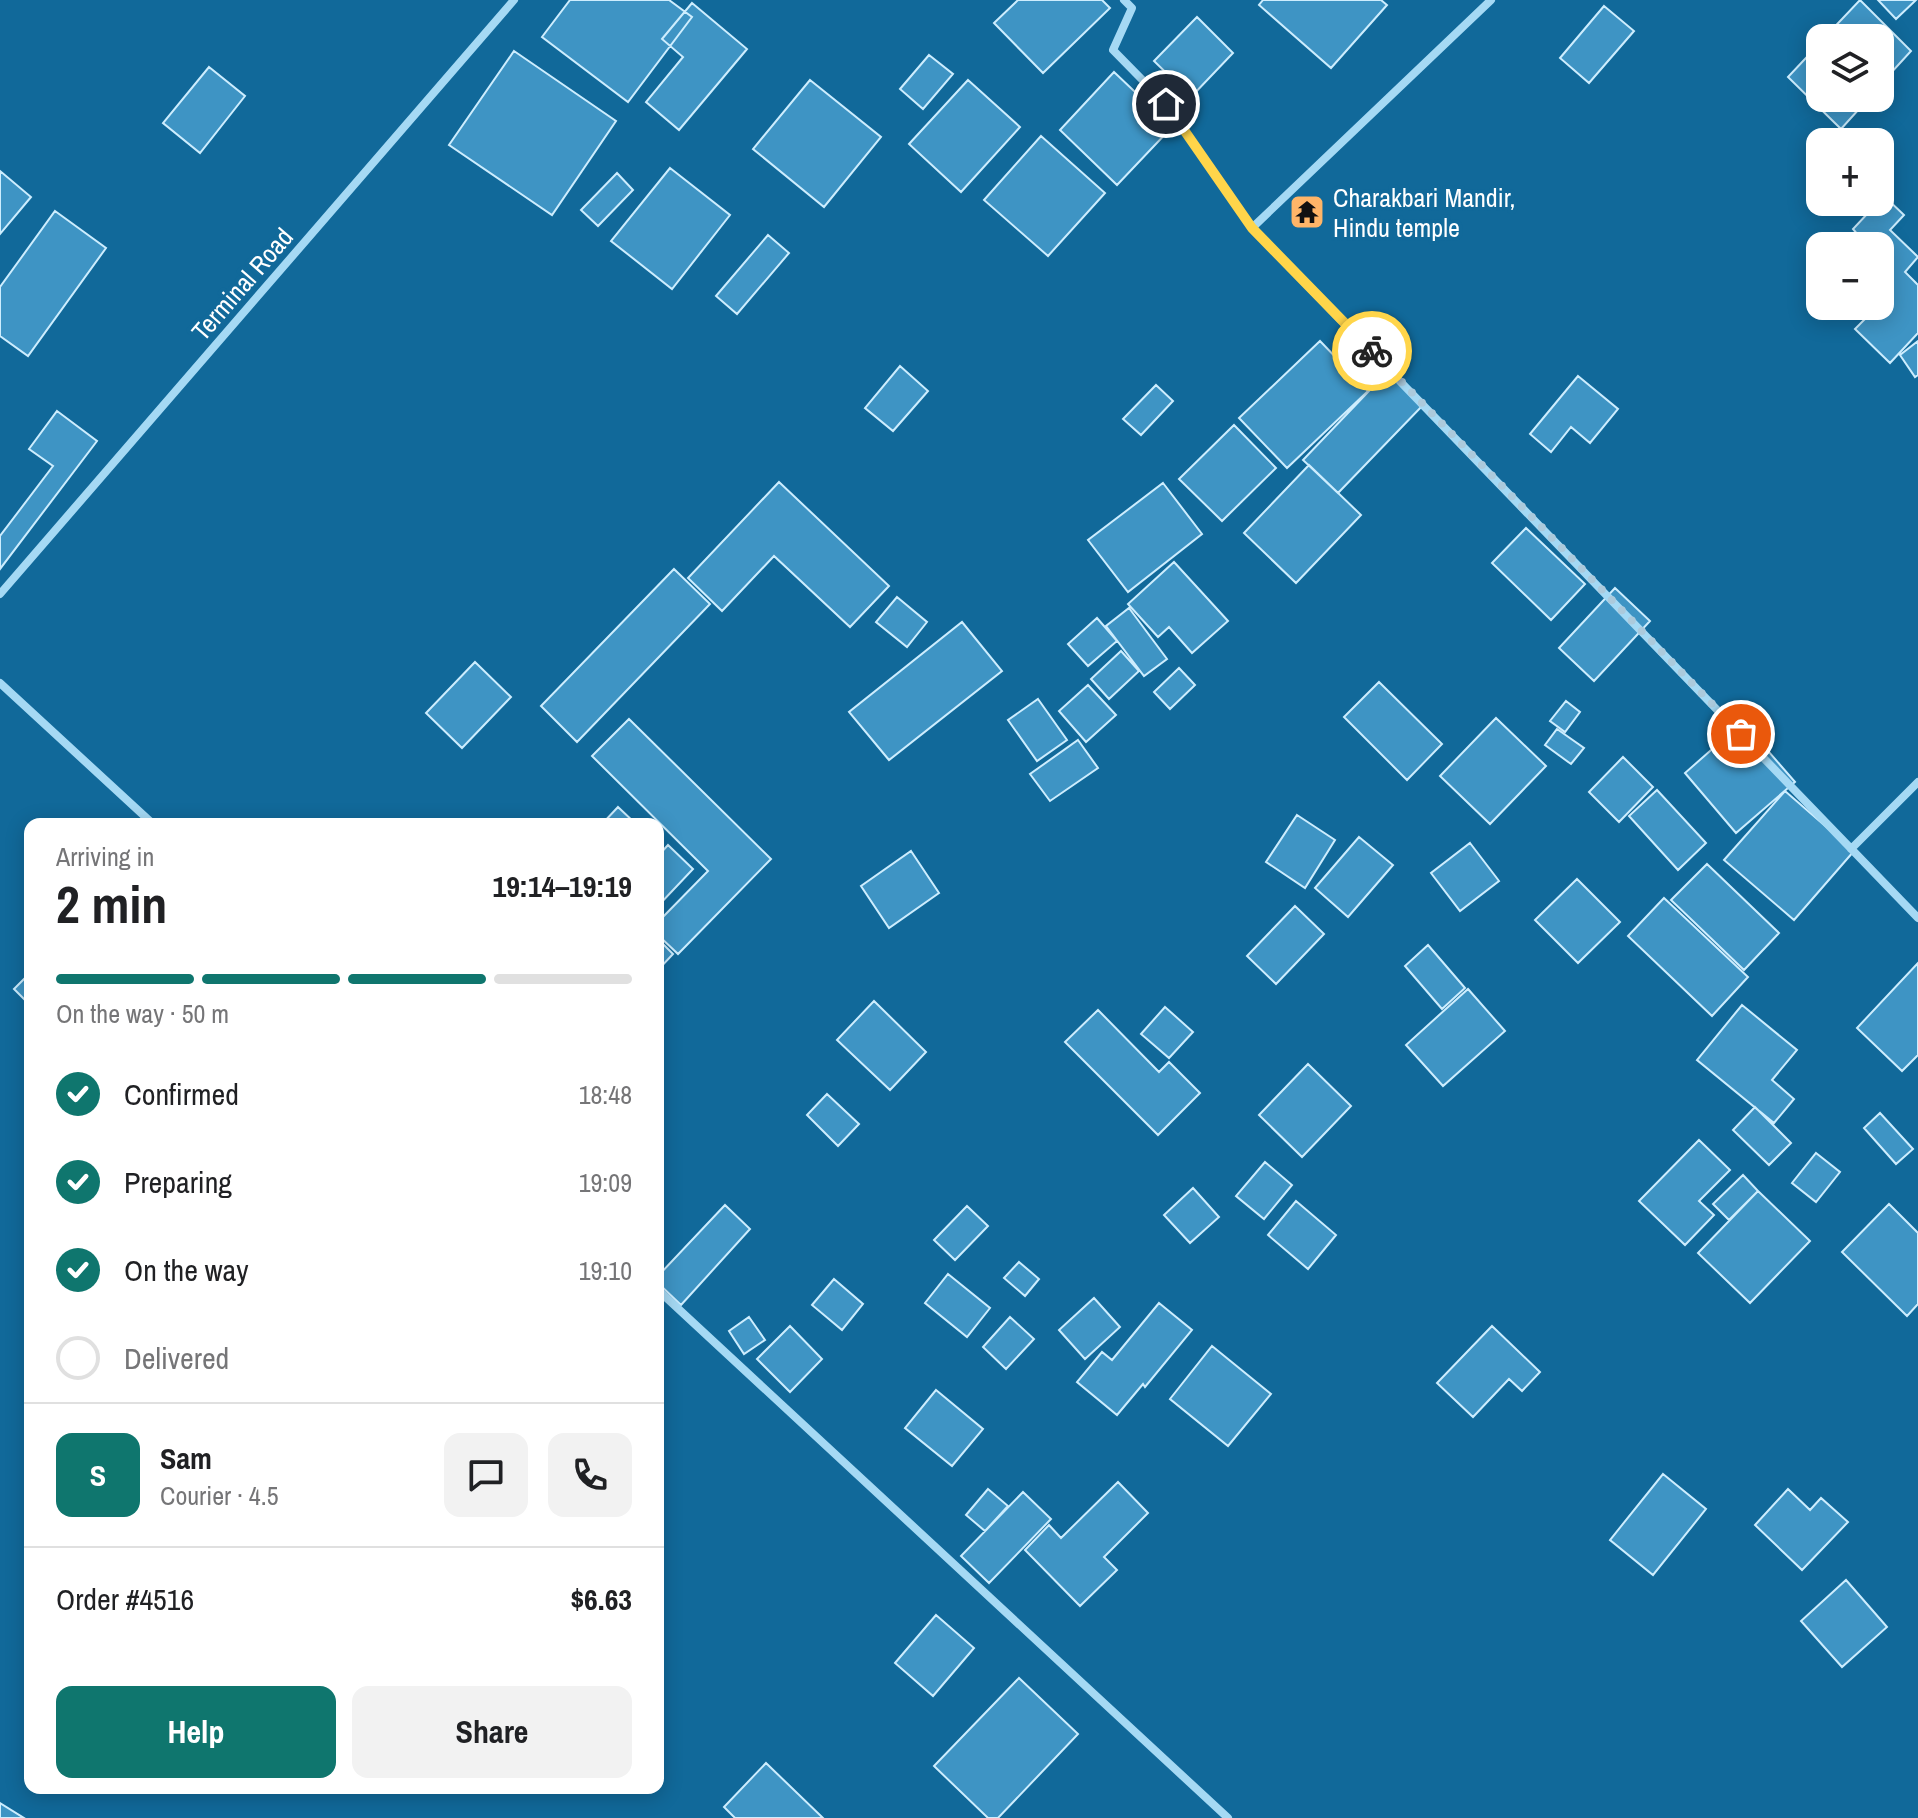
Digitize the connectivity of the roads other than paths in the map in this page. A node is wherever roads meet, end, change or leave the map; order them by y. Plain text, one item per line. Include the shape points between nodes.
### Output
1 (514, 0) edge
2 (1124, 0) edge
3 (1491, 0) edge
4 (1252, 228) junction
5 (0, 594) edge
6 (0, 683) edge
7 (1918, 782) edge
8 (146, 818) edge
9 (1851, 849) junction
10 (1918, 918) edge
11 (664, 1296) edge
12 (1228, 1818) edge

1 - 5 street, Terminal Road
2 - 4 street via 1132,8 1113,50 1166,104
3 - 4 street
4 - 9 street
6 - 8 street
7 - 9 street
9 - 10 street
11 - 12 street

